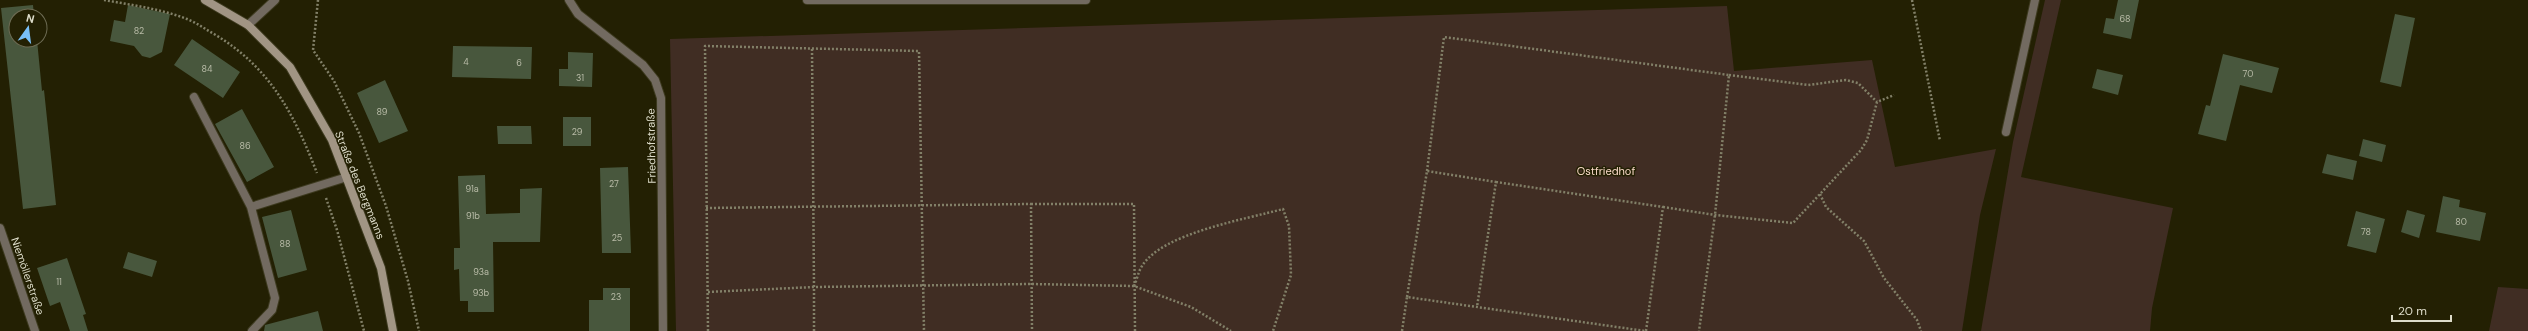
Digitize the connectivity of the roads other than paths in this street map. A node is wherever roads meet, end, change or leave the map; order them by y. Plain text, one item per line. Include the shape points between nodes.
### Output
1 (205, 0) edge
2 (275, 0) edge
3 (569, 0) edge
4 (807, 0) edge
5 (1086, 0) edge
6 (2035, 0) edge
7 (248, 25) junction
8 (194, 97) dead end
9 (2006, 132) dead end
10 (346, 177) junction
11 (251, 207) junction
12 (0, 228) edge
13 (35, 331) edge
14 (252, 331) edge
15 (393, 331) edge
16 (663, 331) edge

1 - 7 main road, Straße des Bergmanns
2 - 7 street
3 - 16 street, Friedhofstraße via 578,14 643,65 655,80 661,98
4 - 5 street
6 - 9 street
7 - 10 main road, Straße des Bergmanns via 290,67 332,140
8 - 11 street
10 - 11 street
10 - 15 main road, Straße des Bergmanns via 381,268
11 - 14 street via 275,298 272,310
12 - 13 street, Niemöllerstraße

